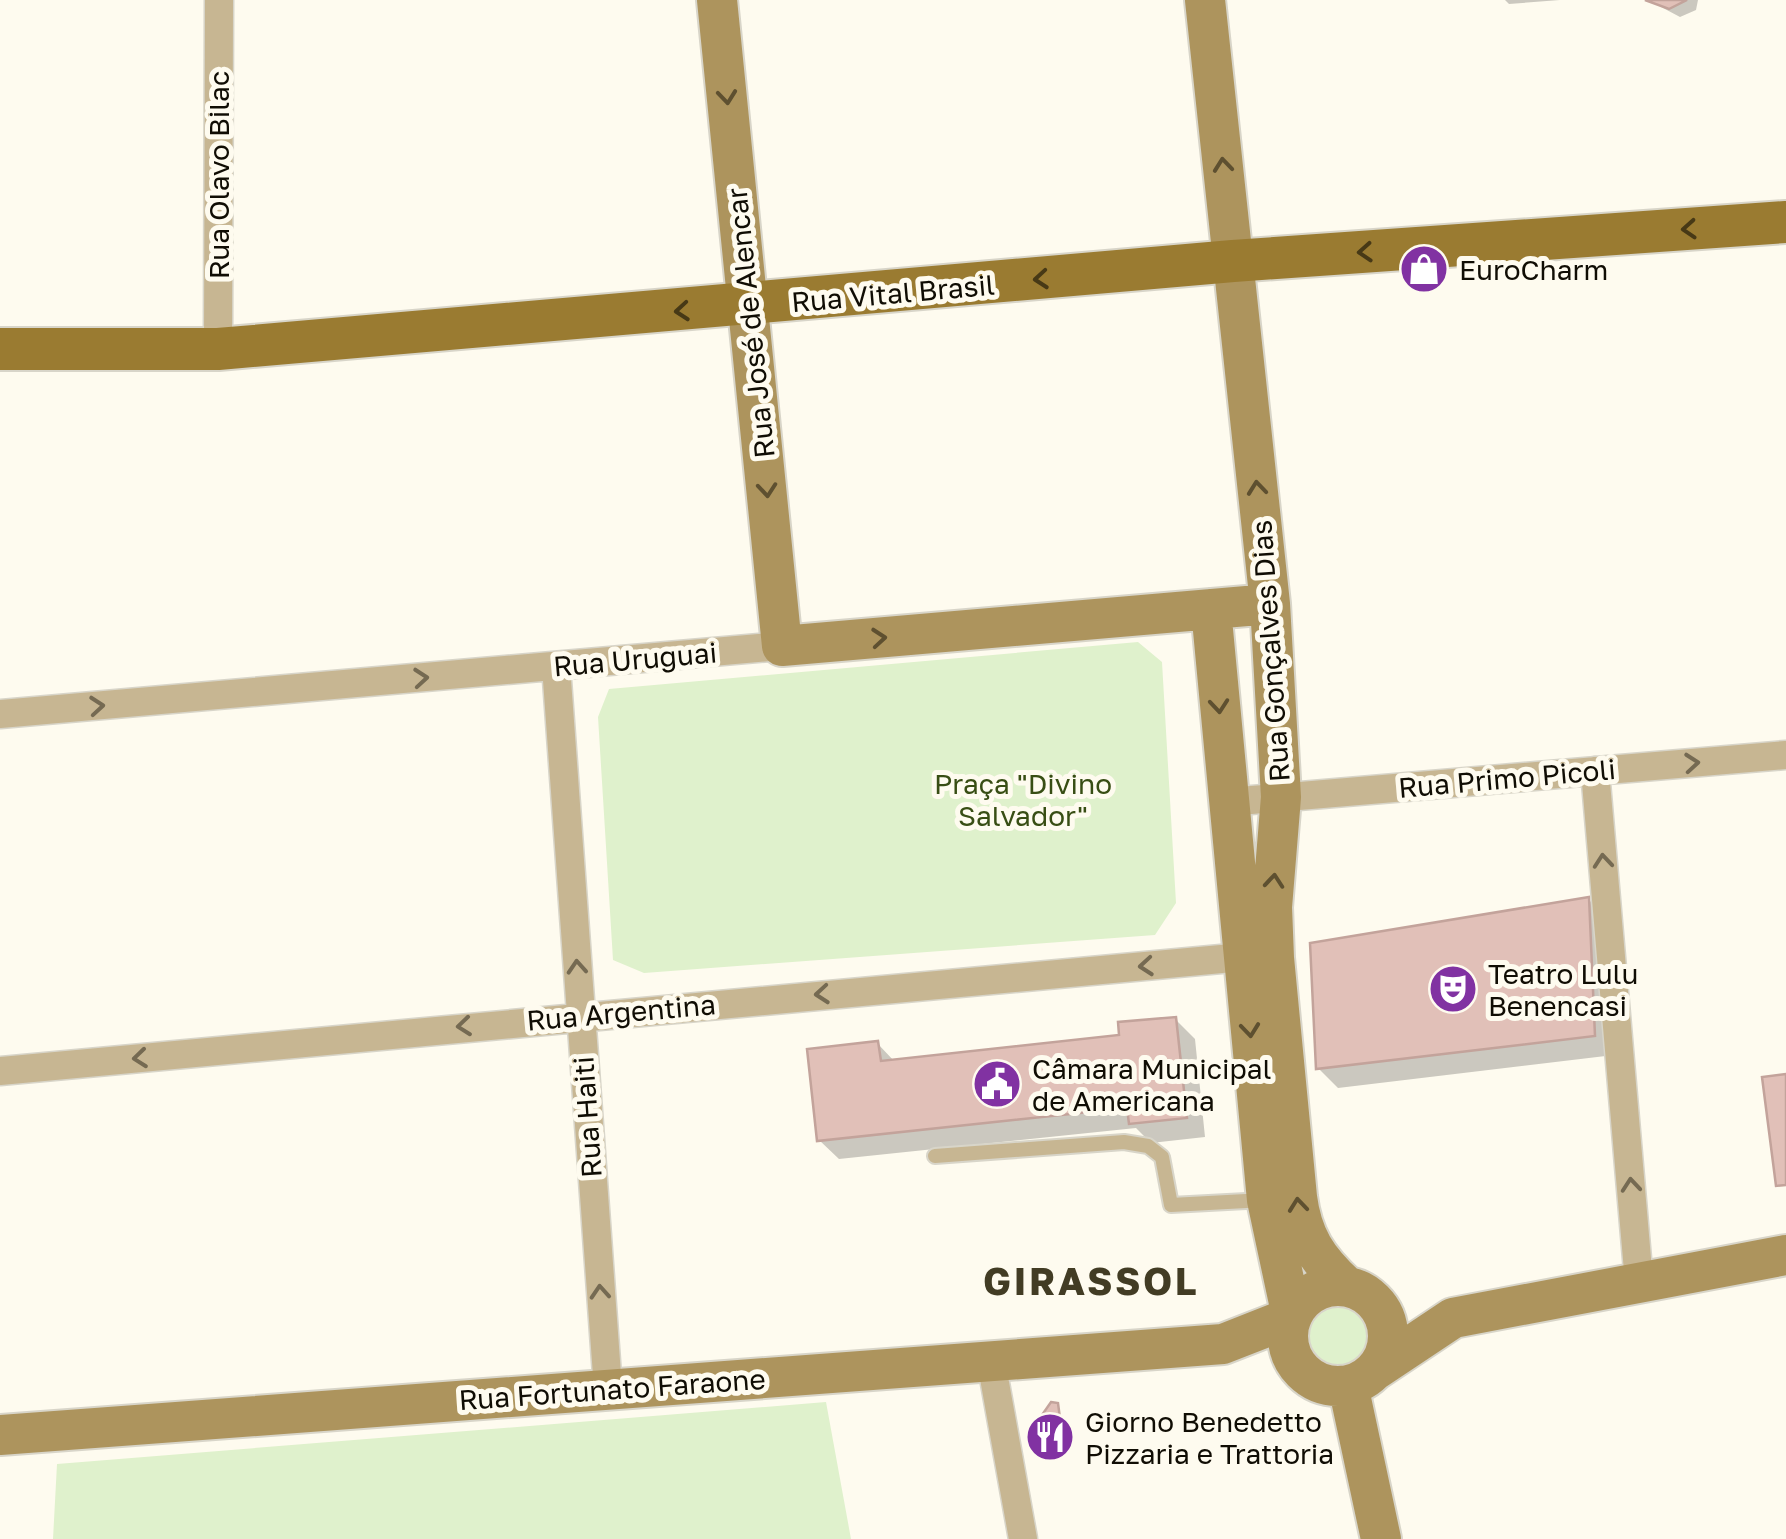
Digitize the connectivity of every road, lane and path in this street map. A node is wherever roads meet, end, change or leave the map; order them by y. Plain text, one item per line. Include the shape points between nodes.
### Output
1 (218, 0) edge
2 (717, 0) edge
3 (1205, 0) edge
4 (1786, 222) edge
5 (1233, 261) junction
6 (749, 306) junction
7 (218, 349) junction
8 (0, 350) edge
9 (1270, 604) junction
10 (1210, 609) junction
11 (782, 646) junction
12 (556, 666) junction
13 (0, 714) edge
14 (1786, 754) edge
15 (1596, 771) junction
16 (1281, 797) junction
17 (1228, 802) junction
18 (1243, 957) junction
19 (580, 1015) junction
20 (0, 1071) edge
21 (935, 1156) dead end
22 (1266, 1200) junction
23 (1786, 1255) edge
24 (1639, 1282) junction
25 (1354, 1289) junction
26 (1292, 1318) junction
27 (1452, 1318) junction
28 (1223, 1344) junction
29 (991, 1361) junction
30 (1308, 1376) junction
31 (1361, 1378) junction
32 (608, 1389) junction
33 (0, 1435) edge
34 (1023, 1539) edge
35 (1380, 1539) edge

1 - 7 street, Rua Olavo Bilac
2 -> 6 main road, Rua José de Alencar
5 -> 3 main road, Rua Gonçalves Dias
4 -> 5 main road, Rua Vital Brasil
5 -> 6 main road, Rua Vital Brasil
9 -> 5 main road, Rua Gonçalves Dias
6 -> 7 main road, Rua Vital Brasil
6 -> 11 main road, Rua José de Alencar
7 - 8 main road, Rua Vital Brasil
9 - 10 main road, Rua Uruguai
9 - 16 main road, Rua Gonçalves Dias
11 -> 10 main road, Rua Uruguai
10 -> 17 main road, Rua Gonçalves Dias
11 - 12 street, Rua Uruguai
13 -> 12 street, Rua Uruguai
19 -> 12 street, Rua Haiti
15 -> 14 street, Rua Primo Picoli
15 - 16 street, Rua Primo Picoli
24 -> 15 street
16 - 17 street, Rua Primo Picoli
25 -> 16 main road, Rua Gonçalves Dias via 1312,1250 1300,1226 1274,958
17 - 18 main road, Rua Gonçalves Dias
18 -> 19 street, Rua Argentina
18 -> 22 main road, Rua Gonçalves Dias
19 -> 20 street, Rua Argentina
32 -> 19 street, Rua Haiti
21 - 22 lane via 1124,1142 1148,1146 1162,1157 1171,1205
22 - 26 main road, Rua Gonçalves Dias
23 - 24 main road
24 - 27 main road
25 - 26 main road via 1318,1290
25 - 27 main road
25 - 31 main road via 1374,1300 1388,1327 1388,1343
26 - 28 main road, Rua Fortunato Faraone
26 - 30 main road via 1289,1343
27 - 31 main road
28 - 29 main road, Rua Fortunato Faraone
28 - 30 main road, Rua Fortunato Faraone
29 - 32 main road, Rua Fortunato Faraone
29 - 34 street
30 - 31 main road via 1332,1386
31 - 35 main road
32 - 33 main road, Rua Fortunato Faraone

